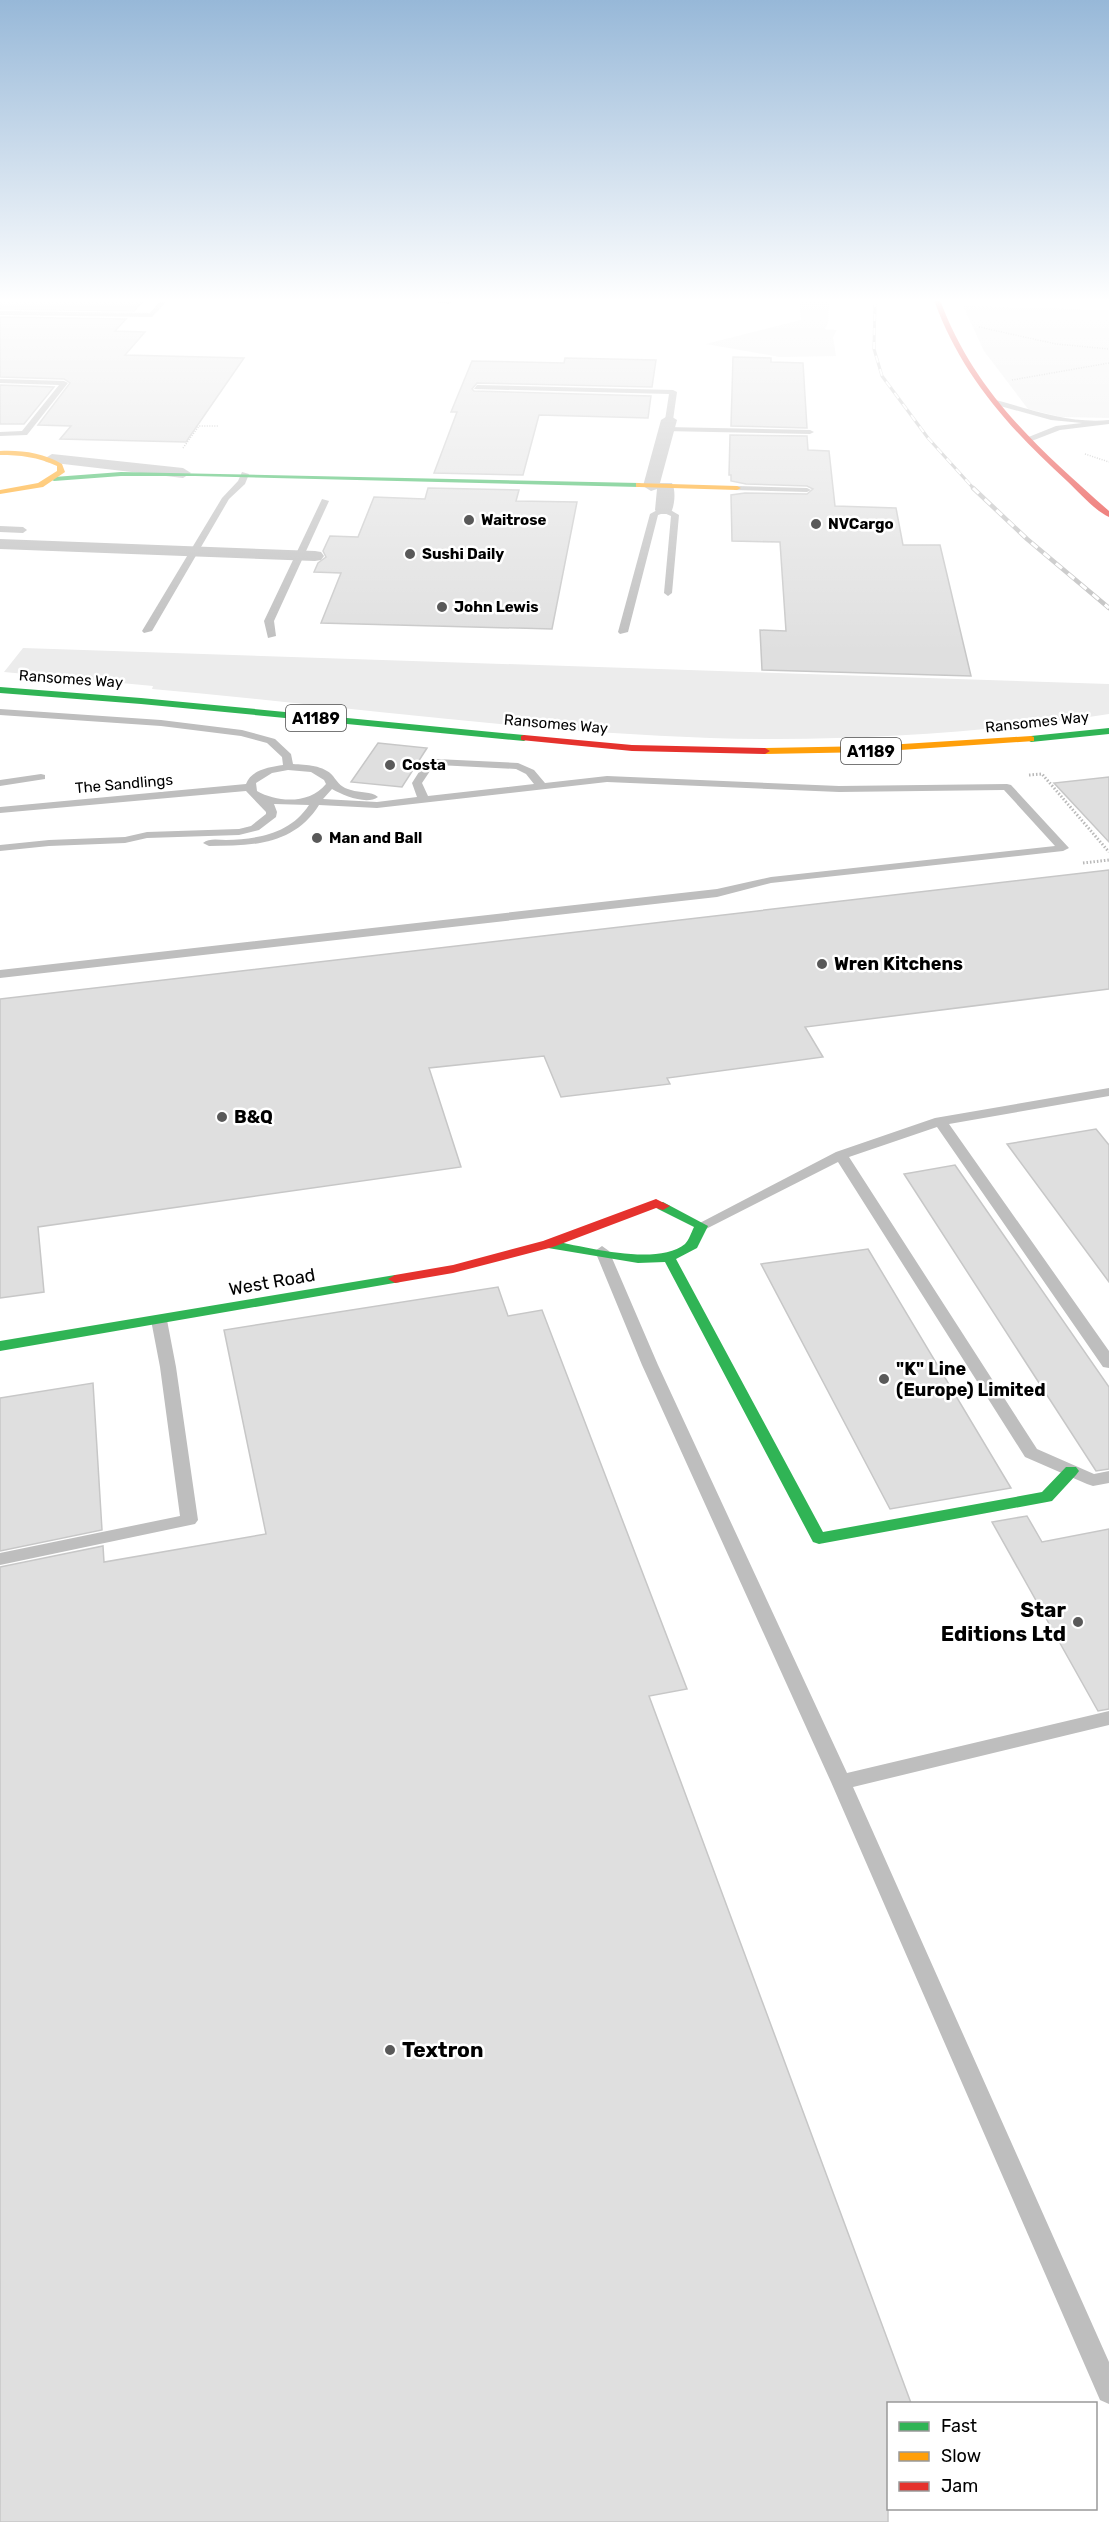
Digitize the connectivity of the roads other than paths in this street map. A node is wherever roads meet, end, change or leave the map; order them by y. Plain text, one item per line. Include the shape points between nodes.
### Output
1 (36, 418) edge
2 (669, 418) edge
3 (1010, 418) edge
4 (1050, 418) edge
5 (1109, 422) edge
6 (1095, 423) junction
7 (668, 424) junction
8 (810, 432) dead end
9 (0, 434) edge
10 (11, 434) junction
11 (0, 440) edge
12 (1029, 440) junction
13 (0, 453) edge
14 (18, 453) junction
15 (52, 459) junction
16 (195, 474) junction
17 (245, 474) junction
18 (54, 479) junction
19 (658, 486) junction
20 (737, 488) joint
21 (807, 490) dead end
22 (0, 492) edge
23 (325, 501) dead end
24 (664, 510) junction
25 (1109, 515) edge
26 (0, 529) edge
27 (23, 530) dead end
28 (0, 544) edge
29 (194, 551) junction
30 (307, 556) junction
31 (668, 593) dead end
32 (147, 631) dead end
33 (622, 632) dead end
34 (271, 636) dead end
35 (0, 690) edge
36 (0, 712) edge
37 (1109, 731) edge
38 (288, 767) junction
39 (41, 777) dead end
40 (0, 783) edge
41 (331, 784) junction
42 (540, 785) junction
43 (253, 791) junction
44 (318, 799) junction
45 (424, 800) junction
46 (406, 801) junction
47 (0, 810) edge
48 (125, 840) junction
49 (0, 848) edge
50 (0, 974) edge
51 (1107, 1095) edge
52 (940, 1121) junction
53 (841, 1155) junction
54 (701, 1226) junction
55 (548, 1244) junction
56 (602, 1251) junction
57 (669, 1258) junction
58 (159, 1320) junction
59 (0, 1346) edge
60 (1109, 1364) edge
61 (1071, 1471) junction
62 (1109, 1477) edge
63 (0, 1559) edge
64 (1109, 1718) edge
65 (841, 1782) junction
66 (1109, 2391) edge

1 - 10 lane via 24,433
2 - 7 lane
3 - 12 street
4 - 6 lane
5 - 6 lane
6 - 12 lane via 1059,428
7 - 8 lane
7 - 19 street
9 - 10 lane
10 - 11 lane
10 - 14 lane
12 - 25 street
13 - 14 street
14 - 15 street
15 - 16 street
15 - 18 street via 60,465 61,472
16 - 17 street
16 - 18 street
17 - 19 street
17 - 29 lane
18 - 22 street
19 - 20 street
19 - 24 street
20 - 21 lane
23 - 30 lane
24 - 31 lane via 675,515
24 - 33 lane via 654,514
26 - 27 lane
28 - 29 street
29 - 30 street
29 - 32 lane
30 - 34 lane via 269,621
35 - 37 street, Ransomes Way / A1189 via 695,751 878,750
36 - 38 lane via 242,733 271,741 287,756
38 - 41 lane via 314,769 329,778
38 - 43 lane via 265,772 251,782
39 - 40 lane
41 - 44 lane
41 - 46 lane via 351,794
42 - 45 lane
42 - 45 lane via 530,772 518,766 436,762 428,766 417,783
42 - 50 lane via 607,779 839,789 1007,787 1063,848 771,880 717,893
43 - 44 lane via 275,801
43 - 47 lane, The Sandlings
43 - 48 lane via 268,804 272,815 255,828
44 - 46 lane via 369,806
44 - 48 lane via 298,825 267,840 146,844
45 - 46 lane
48 - 49 lane
51 - 52 lane
52 - 53 lane
52 - 60 lane
53 - 54 lane
53 - 61 lane via 1031,1453
54 - 55 street, West Road via 656,1203
54 - 57 street via 692,1245
55 - 56 street, West Road
55 - 58 street, West Road via 453,1269
56 - 57 street, West Road via 638,1259
56 - 65 lane via 650,1365
57 - 61 street via 819,1539 1047,1497
58 - 59 street, West Road
58 - 63 lane via 189,1520
61 - 62 lane via 1093,1480
64 - 65 lane
65 - 66 lane

